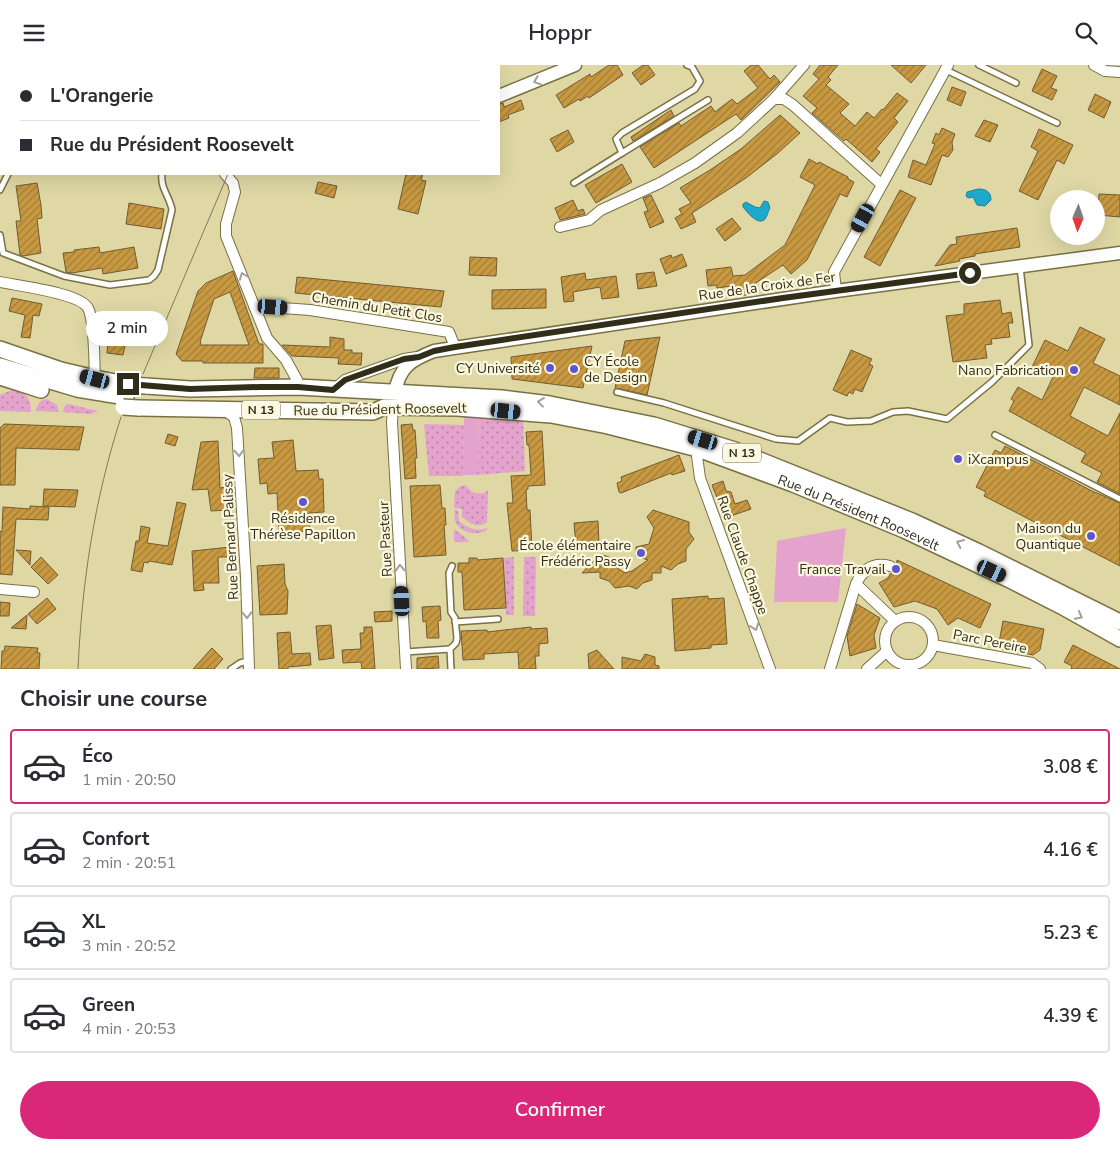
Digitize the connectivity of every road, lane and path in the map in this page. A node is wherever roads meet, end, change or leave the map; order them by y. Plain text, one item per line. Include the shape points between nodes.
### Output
1 (576, 65) edge
2 (687, 65) edge
3 (804, 65) edge
4 (979, 65) edge
5 (1094, 65) edge
6 (947, 67) edge
7 (1120, 72) edge
8 (1016, 83) dead end
9 (500, 96) edge
10 (774, 99) junction
11 (708, 100) dead end
12 (1057, 123) dead end
13 (622, 153) junction
14 (8, 175) edge
15 (162, 175) edge
16 (225, 175) edge
17 (574, 183) dead end
18 (881, 184) junction
19 (0, 191) edge
20 (560, 227) dead end
21 (0, 235) edge
22 (1120, 253) edge
23 (1020, 266) junction
24 (0, 282) edge
25 (836, 291) junction
26 (254, 306) junction
27 (455, 347) junction
28 (0, 349) edge
29 (419, 357) junction
30 (1, 360) edge
31 (0, 366) edge
32 (0, 377) edge
33 (95, 379) junction
34 (18, 383) junction
35 (298, 387) junction
36 (0, 388) edge
37 (333, 390) junction
38 (137, 392) junction
39 (617, 393) dead end
40 (391, 403) junction
41 (224, 410) junction
42 (995, 435) dead end
43 (698, 449) junction
44 (1120, 499) edge
45 (452, 566) dead end
46 (890, 566) dead end
47 (856, 584) junction
48 (0, 589) edge
49 (34, 591) dead end
50 (498, 619) dead end
51 (895, 621) junction
52 (455, 622) junction
53 (1120, 622) edge
54 (1120, 639) edge
55 (933, 645) junction
56 (450, 649) junction
57 (887, 651) junction
58 (405, 652) junction
59 (249, 665) edge
60 (231, 669) edge
61 (406, 669) edge
62 (451, 669) edge
63 (770, 669) edge
64 (830, 669) edge
65 (867, 669) edge
66 (1040, 669) edge

1 -> 9 street
2 - 13 lane via 692,67 700,81 694,89 622,133 616,139
3 - 10 street
4 - 8 lane
5 - 7 street via 1105,71
6 - 12 lane
6 - 18 street
10 - 18 street via 784,99 794,105
10 - 20 street via 738,133 696,163 601,210 589,220
11 - 13 lane
13 - 17 lane
14 - 19 lane
15 - 21 lane via 162,185 172,210 158,270 149,280 110,285 64,276 3,253
26 -> 16 street via 226,237 226,224 235,192 233,183
18 - 25 street via 834,272
22 - 23 street, Rue de la Croix de Fer
23 - 25 street, Rue de la Croix de Fer
23 - 39 lane via 1032,346 947,419 908,411 893,412 871,421 847,423 830,418 798,441 776,439 664,403
24 - 33 street via 82,301 92,320
25 - 27 street, Rue de la Croix de Fer
26 - 27 street, Chemin du Petit Clos via 310,310 449,332
26 - 35 street via 267,338 286,360 298,380
27 - 29 street, Rue de la Croix de Fer
28 - 33 main road, N 13
29 - 37 street, Rue de la Croix de Fer via 404,359 345,380
29 - 40 street, Rue de la Croix de Fer via 402,370
30 - 38 main road via 81,384
31 - 38 main road via 77,389 110,395
32 - 34 main road, N 13
33 - 38 main road, Rue du Président Roosevelt / N 13
34 - 36 main road
34 - 38 main road, Rue du Président Roosevelt / N 13, bridge via 122,407
35 - 37 main road, Rue du Président Roosevelt / N 13
35 - 38 main road, Rue du Président Roosevelt / N 13
37 - 38 main road via 202,397
37 - 40 main road, Rue du Président Roosevelt / N 13
38 - 40 main road via 191,401
38 - 41 main road, Rue du Président Roosevelt / N 13
40 - 41 main road, Rue du Président Roosevelt / N 13 via 373,412
40 - 43 main road, Rue du Président Roosevelt / N 13 via 551,415
53 -> 40 main road, Rue du Président Roosevelt / N 13 via 912,521 735,450 654,425 550,403 502,398
58 -> 40 street, Rue Pasteur
41 -> 59 street, Rue Bernard Palissy via 234,417 237,428
42 - 44 lane
43 -> 54 main road, Rue du Président Roosevelt / N 13 via 904,530 1018,584
43 -> 63 street, Rue Claude Chappe via 700,478
45 - 52 lane via 448,573 451,612
46 - 47 street via 869,568
47 - 51 street
47 - 64 street
48 - 49 street
50 - 52 lane
51 - 55 street, Parc Pereire via 909,617 922,621 932,632
51 - 57 street via 885,637
52 - 56 lane via 456,643
55 - 57 street, Parc Pereire via 926,659 912,665 897,662
55 - 66 street, Parc Pereire via 1032,663
56 - 58 lane
56 - 62 lane
57 - 65 street
58 - 61 street, Rue Pasteur
59 - 60 lane via 240,663

